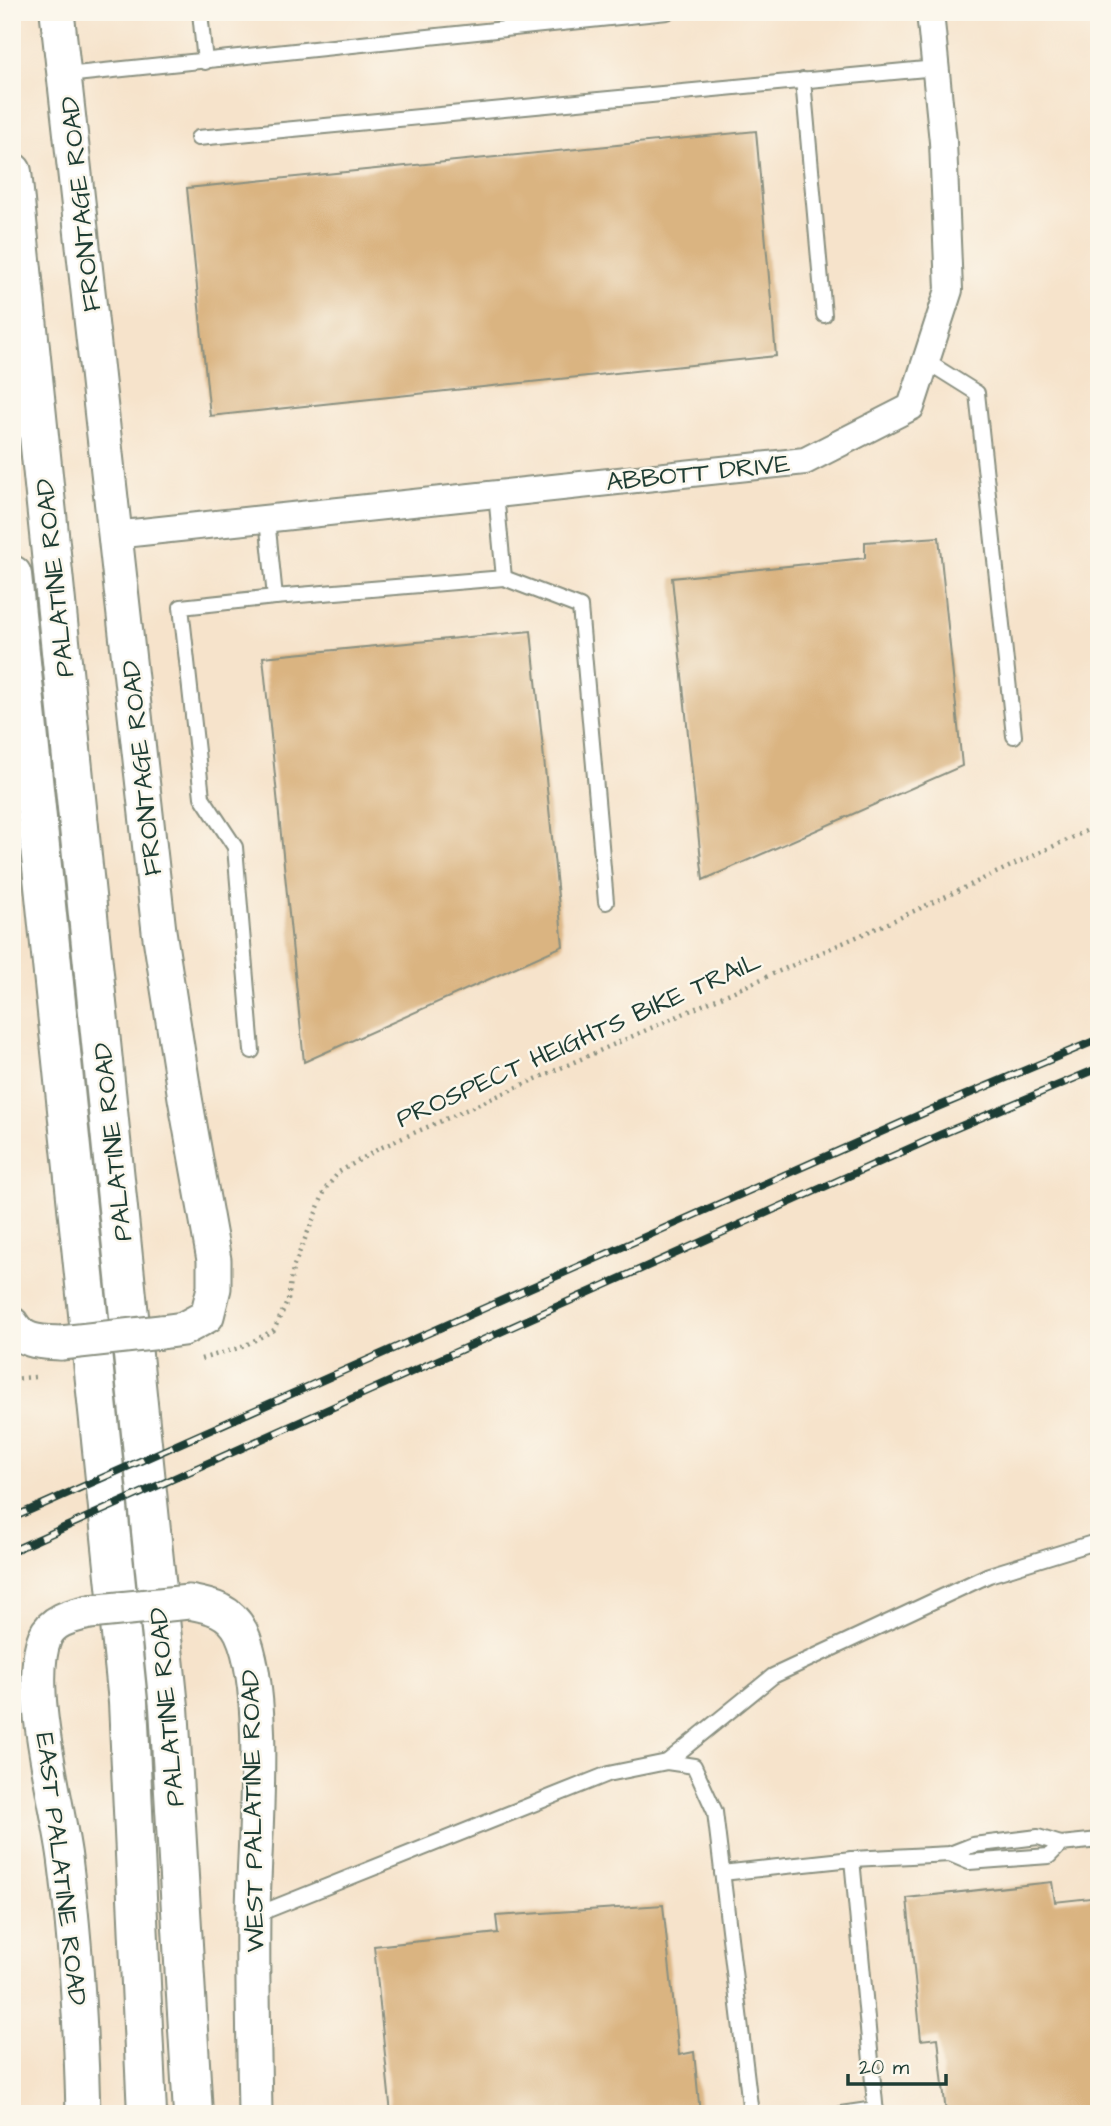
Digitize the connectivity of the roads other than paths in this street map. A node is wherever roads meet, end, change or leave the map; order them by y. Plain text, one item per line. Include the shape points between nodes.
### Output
1 (57, 12) edge
2 (200, 12) edge
3 (667, 12) edge
4 (930, 12) edge
5 (205, 62) junction
6 (936, 68) junction
7 (66, 75) junction
8 (803, 80) junction
9 (198, 138) dead end
10 (12, 172) edge
11 (824, 315) dead end
12 (926, 361) junction
13 (496, 494) junction
14 (268, 519) junction
15 (114, 535) junction
16 (12, 575) edge
17 (504, 579) junction
18 (275, 597) junction
19 (1014, 736) dead end
20 (606, 902) dead end
21 (252, 1051) dead end
22 (12, 1324) edge
23 (1099, 1541) edge
24 (89, 1612) joint
25 (667, 1762) junction
26 (1099, 1840) edge
27 (852, 1859) junction
28 (722, 1873) junction
29 (253, 1916) junction
30 (876, 2112) edge
31 (83, 2114) edge
32 (147, 2114) edge
33 (193, 2114) edge
34 (255, 2114) edge
35 (751, 2114) edge
36 (841, 2114) edge

1 - 7 street, FRONTAGE ROAD
2 - 5 lane
3 - 5 lane
4 - 6 street, ABBOTT DRIVE
5 - 7 lane
6 - 8 lane
6 - 12 street, ABBOTT DRIVE via 949,290
7 - 15 street, FRONTAGE ROAD
8 - 9 lane
8 - 11 lane
10 - 33 highway, PALATINE ROAD via 169,1707
12 - 13 street, ABBOTT DRIVE via 911,407 805,461
12 - 19 lane via 977,393
13 - 14 street, ABBOTT DRIVE
13 - 17 lane
14 - 15 street, ABBOTT DRIVE
14 - 18 lane
15 - 22 street, FRONTAGE ROAD, bridge via 159,931 214,1260 214,1288 207,1316 183,1329 61,1343 30,1341
16 - 32 highway, PALATINE ROAD via 128,1702
17 - 18 lane
17 - 20 lane via 580,607
18 - 21 lane via 181,607 202,797 235,846
23 - 25 lane via 989,1575 774,1676
24 - 29 street, WEST PALATINE ROAD, bridge via 189,1602 218,1607 239,1629 251,1660 257,1735
24 - 31 street, EAST PALATINE ROAD via 64,1617 46,1635 37,1675 65,1857 81,2008
25 - 28 lane via 694,1766 715,1812
25 - 29 lane via 608,1774 548,1796
26 - 27 lane via 1061,1843 1038,1837 973,1845 950,1854
27 - 28 lane
27 - 30 lane
28 - 35 lane
29 - 34 street, WEST PALATINE ROAD
30 - 36 lane

